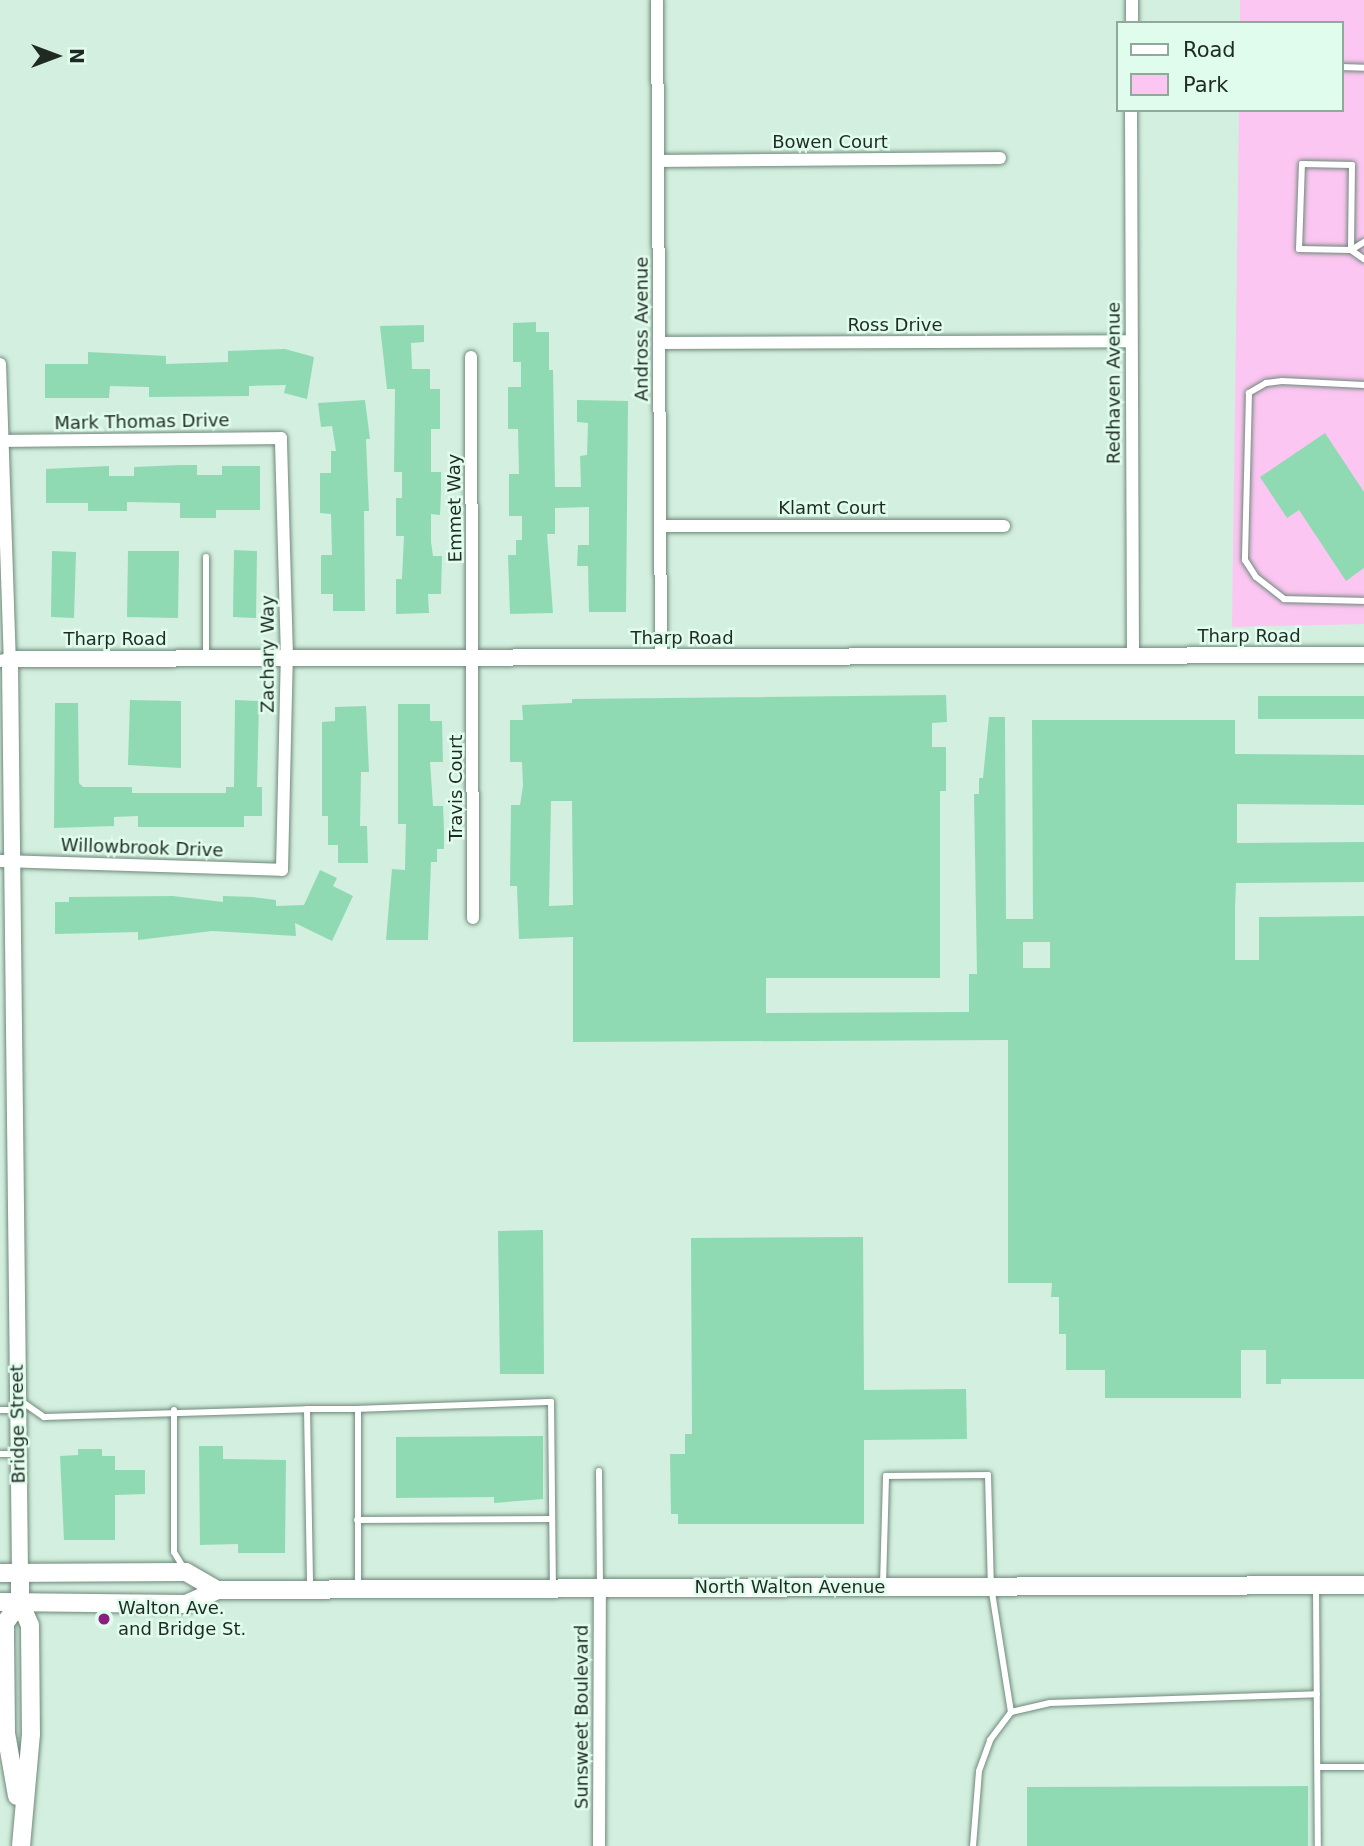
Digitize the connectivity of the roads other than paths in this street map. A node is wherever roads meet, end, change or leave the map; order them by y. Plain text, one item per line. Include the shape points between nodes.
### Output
1 (657, 0) edge
2 (1132, 0) edge
3 (1132, 21) edge
4 (1343, 67) edge
5 (1364, 68) edge
6 (1131, 112) edge
7 (1000, 158) dead end
8 (660, 161) junction
9 (1364, 243) edge
10 (1351, 250) junction
11 (1364, 259) edge
12 (1131, 341) junction
13 (659, 344) junction
14 (471, 357) dead end
15 (0, 364) edge
16 (1364, 385) edge
17 (281, 438) joint
18 (3, 441) junction
19 (660, 526) junction
20 (1004, 526) dead end
21 (206, 557) dead end
22 (1364, 601) edge
23 (1133, 655) junction
24 (1364, 655) edge
25 (287, 657) junction
26 (206, 658) junction
27 (661, 658) junction
28 (474, 659) junction
29 (5, 660) edge
30 (6, 862) edge
31 (282, 870) joint
32 (473, 918) dead end
33 (17, 1404) junction
34 (307, 1409) junction
35 (358, 1409) junction
36 (0, 1410) edge
37 (174, 1410) junction
38 (0, 1454) edge
39 (18, 1454) junction
40 (599, 1471) dead end
41 (552, 1519) junction
42 (357, 1520) junction
43 (186, 1572) junction
44 (0, 1573) edge
45 (20, 1573) junction
46 (990, 1586) junction
47 (1316, 1586) junction
48 (1364, 1586) edge
49 (600, 1587) junction
50 (883, 1587) junction
51 (553, 1588) junction
52 (358, 1589) junction
53 (217, 1590) junction
54 (310, 1590) junction
55 (0, 1602) edge
56 (20, 1602) junction
57 (1317, 1694) junction
58 (1011, 1712) junction
59 (1318, 1767) junction
60 (1364, 1767) edge
61 (20, 1812) junction
62 (20, 1846) edge
63 (599, 1846) edge
64 (973, 1846) edge
65 (1318, 1846) edge

1 - 8 street, Andross Avenue
2 - 3 street
4 - 5 lane
6 - 12 street, Redhaven Avenue
7 - 8 street, Bowen Court
8 - 13 street, Andross Avenue
9 - 10 lane
10 - 10 lane via 1299,249 1301,164 1352,165
10 - 11 lane
12 - 13 street, Ross Drive
12 - 23 street, Redhaven Avenue
13 - 19 street, Andross Avenue
14 - 28 street, Emmet Way
15 - 18 street, Bridge Street
16 - 22 lane via 1282,381 1266,383 1249,393 1245,559 1256,577 1284,599
17 - 18 street, Mark Thomas Drive
17 - 25 street, Zachary Way
18 - 29 street, Bridge Street
19 - 20 street, Klamt Court
19 - 27 street, Andross Avenue
21 - 26 lane
23 - 24 street, Tharp Road
23 - 27 street, Tharp Road
25 - 26 street, Tharp Road
25 - 28 street, Tharp Road
25 - 31 street, Zachary Way
26 - 29 street, Tharp Road
27 - 28 street, Tharp Road
28 - 32 street, Travis Court
29 - 30 street, Bridge Street
30 - 31 street, Willowbrook Drive
30 - 33 street, Bridge Street
33 - 36 lane
33 - 37 lane via 44,1417
33 - 39 street, Bridge Street
34 - 35 lane
34 - 37 lane
34 - 54 lane
35 - 41 lane via 551,1402
35 - 42 lane
37 - 43 lane via 174,1552
38 - 39 lane
39 - 45 street, Bridge Street
40 - 49 lane
41 - 42 lane
41 - 51 lane
42 - 52 lane
43 - 45 main road
43 - 53 main road
44 - 45 main road
45 - 56 main road, Bridge Street
46 - 47 main road, North Walton Avenue
46 - 50 main road, North Walton Avenue
46 - 50 lane via 988,1475 886,1476
46 - 58 lane
47 - 48 main road, North Walton Avenue
47 - 57 lane
49 - 50 main road, North Walton Avenue
49 - 51 main road, North Walton Avenue
49 - 63 street, Sunsweet Boulevard
51 - 52 main road, North Walton Avenue
52 - 54 main road, North Walton Avenue
53 - 54 main road, North Walton Avenue
53 - 56 main road, North Walton Avenue via 186,1604
55 - 56 main road, North Walton Avenue
56 - 61 main road, Bridge Street via 30,1625 31,1734
56 - 61 main road, Bridge Street via 5,1623 6,1733
57 - 58 lane via 1050,1703
57 - 59 lane
58 - 64 lane via 989,1740 979,1771
59 - 60 lane
59 - 65 lane
61 - 62 main road, Bridge Street

